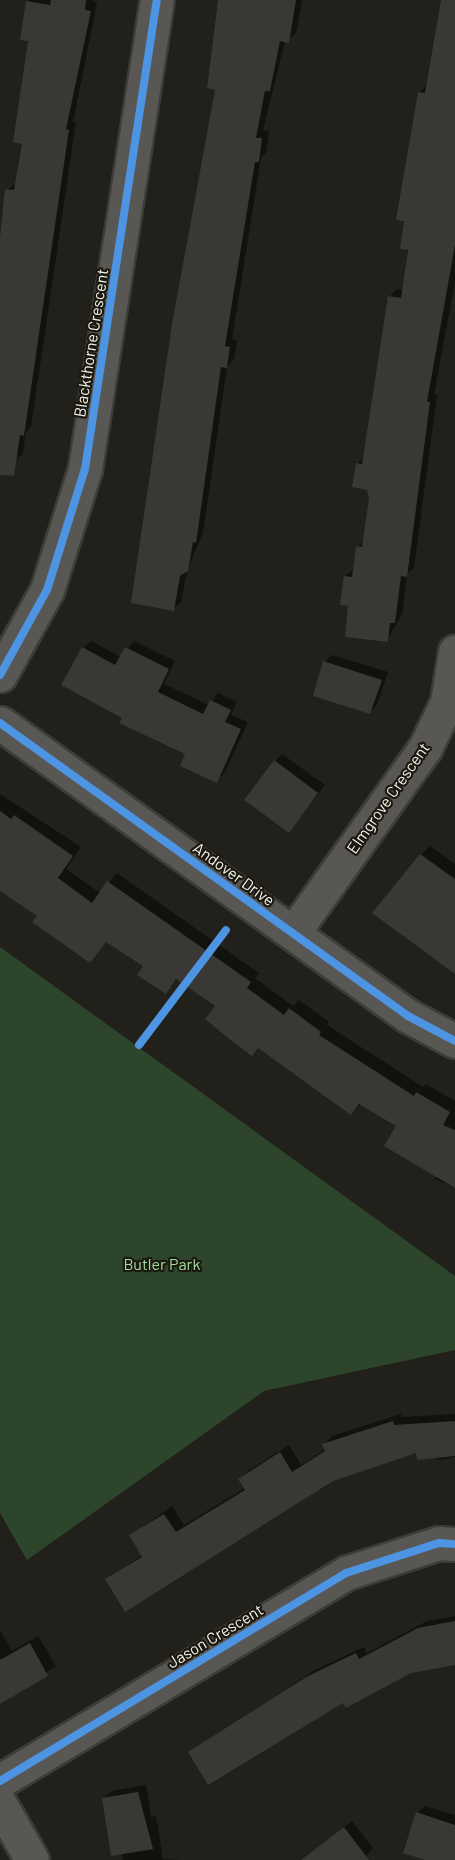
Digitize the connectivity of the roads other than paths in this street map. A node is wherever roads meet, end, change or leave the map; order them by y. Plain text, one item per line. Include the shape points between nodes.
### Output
1 (157, 0) edge
2 (455, 652) edge
3 (0, 675) edge
4 (451, 703) edge
5 (0, 723) edge
6 (293, 933) junction
7 (455, 1041) edge
8 (455, 1544) edge
9 (0, 1781) edge
10 (0, 1804) edge
11 (32, 1860) edge

1 - 3 street, Blackthorne Crescent via 85,469 47,590
2 - 4 street, Elmgrove Crescent
4 - 6 street, Elmgrove Crescent via 424,748
5 - 6 street, Andover Drive
6 - 7 street, Andover Drive via 408,1016
8 - 9 street, Jason Crescent via 439,1543 346,1573
10 - 11 street

